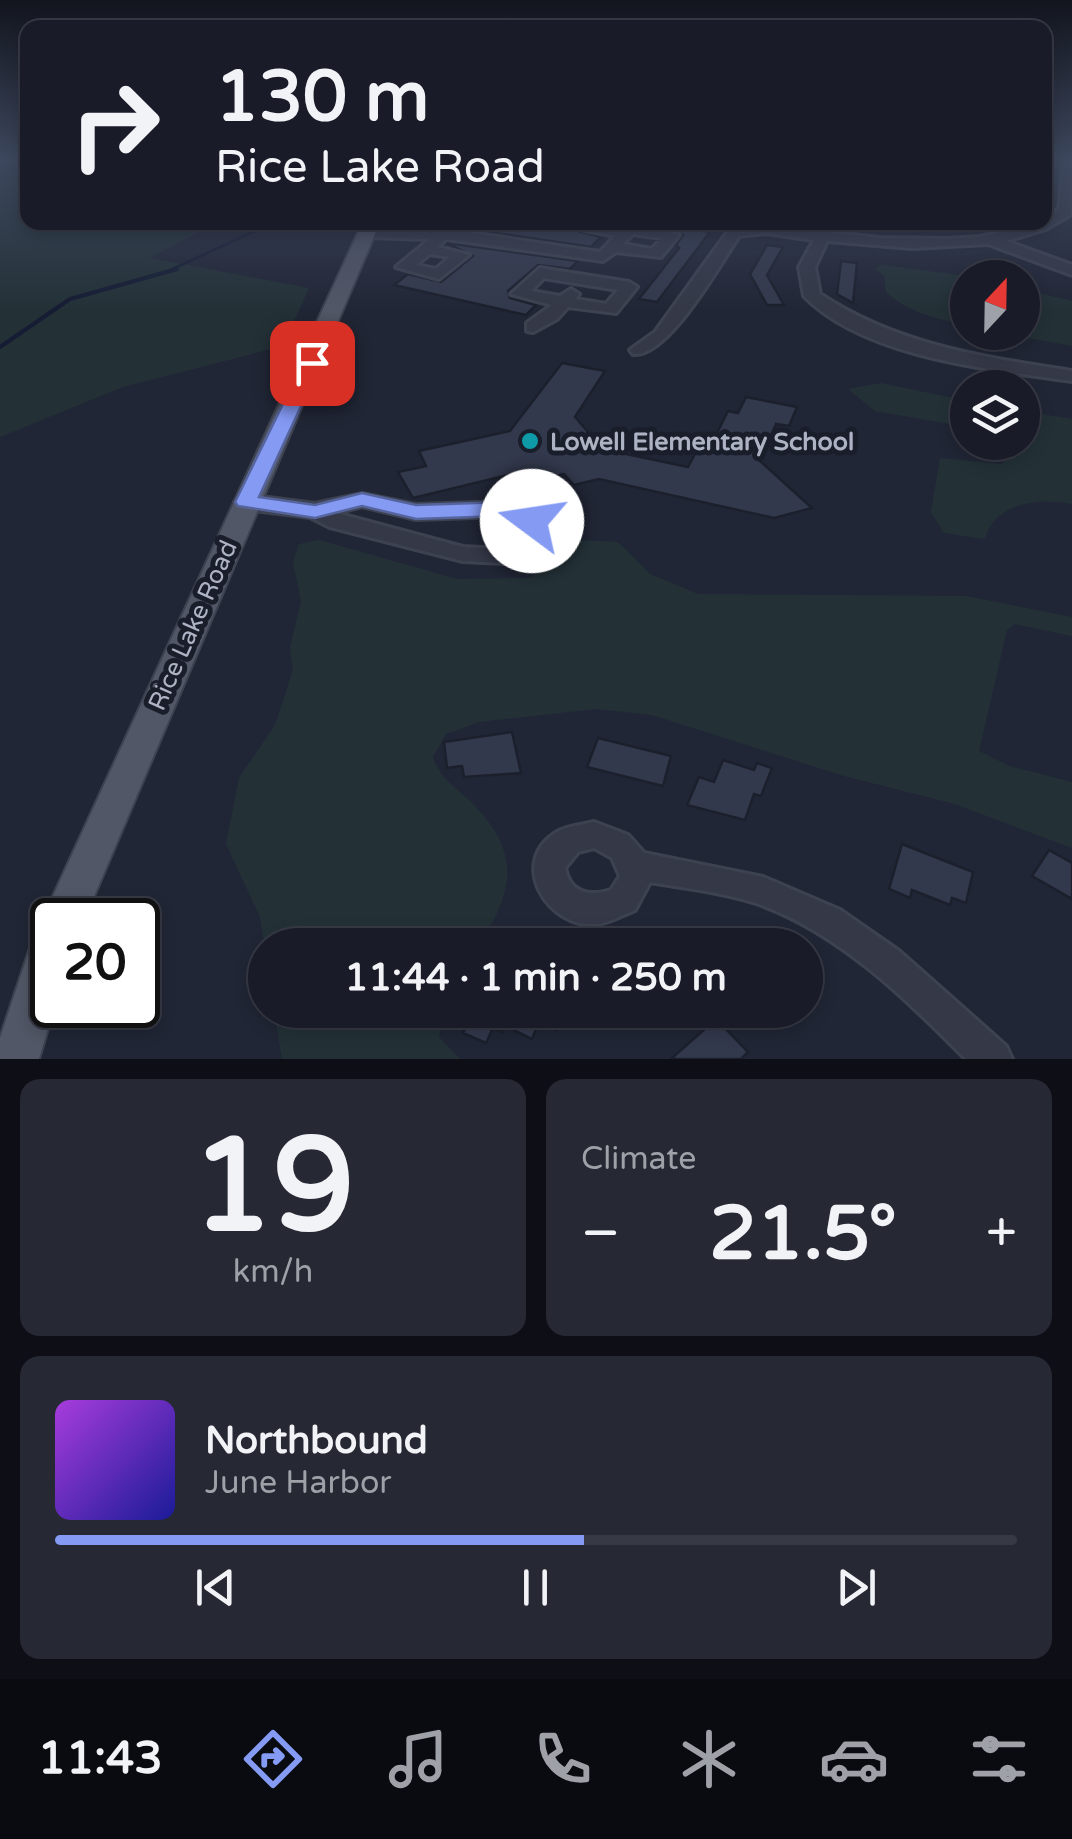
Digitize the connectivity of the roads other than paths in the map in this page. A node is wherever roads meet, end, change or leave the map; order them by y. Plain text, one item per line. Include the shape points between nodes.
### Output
1 (369, 230) edge
2 (395, 230) edge
3 (470, 230) edge
4 (628, 230) edge
5 (642, 230) edge
6 (755, 230) edge
7 (771, 230) edge
8 (1026, 230) edge
9 (444, 234) junction
10 (463, 235) junction
11 (823, 236) junction
12 (994, 241) junction
13 (428, 249) dead end
14 (608, 252) junction
15 (1072, 270) edge
16 (584, 279) junction
17 (564, 302) junction
18 (533, 327) dead end
19 (639, 350) dead end
20 (1072, 376) edge
21 (246, 502) junction
22 (315, 512) junction
23 (634, 864) dead end
24 (74, 898) edge
25 (30, 1015) edge
26 (16, 1059) edge
27 (993, 1059) edge

1 - 21 main road, Rice Lake Road
2 - 9 street
3 - 10 street
4 - 14 street
5 - 14 street via 672,235 656,254
6 - 19 street via 734,233 661,336
7 - 11 street
8 - 12 street
9 - 10 street
9 - 13 street
10 - 14 street
11 - 12 street
11 - 20 street via 806,267 812,296 846,322 931,353
12 - 15 street
14 - 16 street
16 - 17 street
16 - 17 street via 540,272 519,294
16 - 17 street via 629,287 610,310
17 - 18 street
21 - 22 street
21 - 24 main road, Rice Lake Road
22 - 22 street via 463,554 503,556 527,542 532,521 507,509 416,512 362,500
23 - 27 street via 764,892 842,930 922,990
25 - 26 main road

